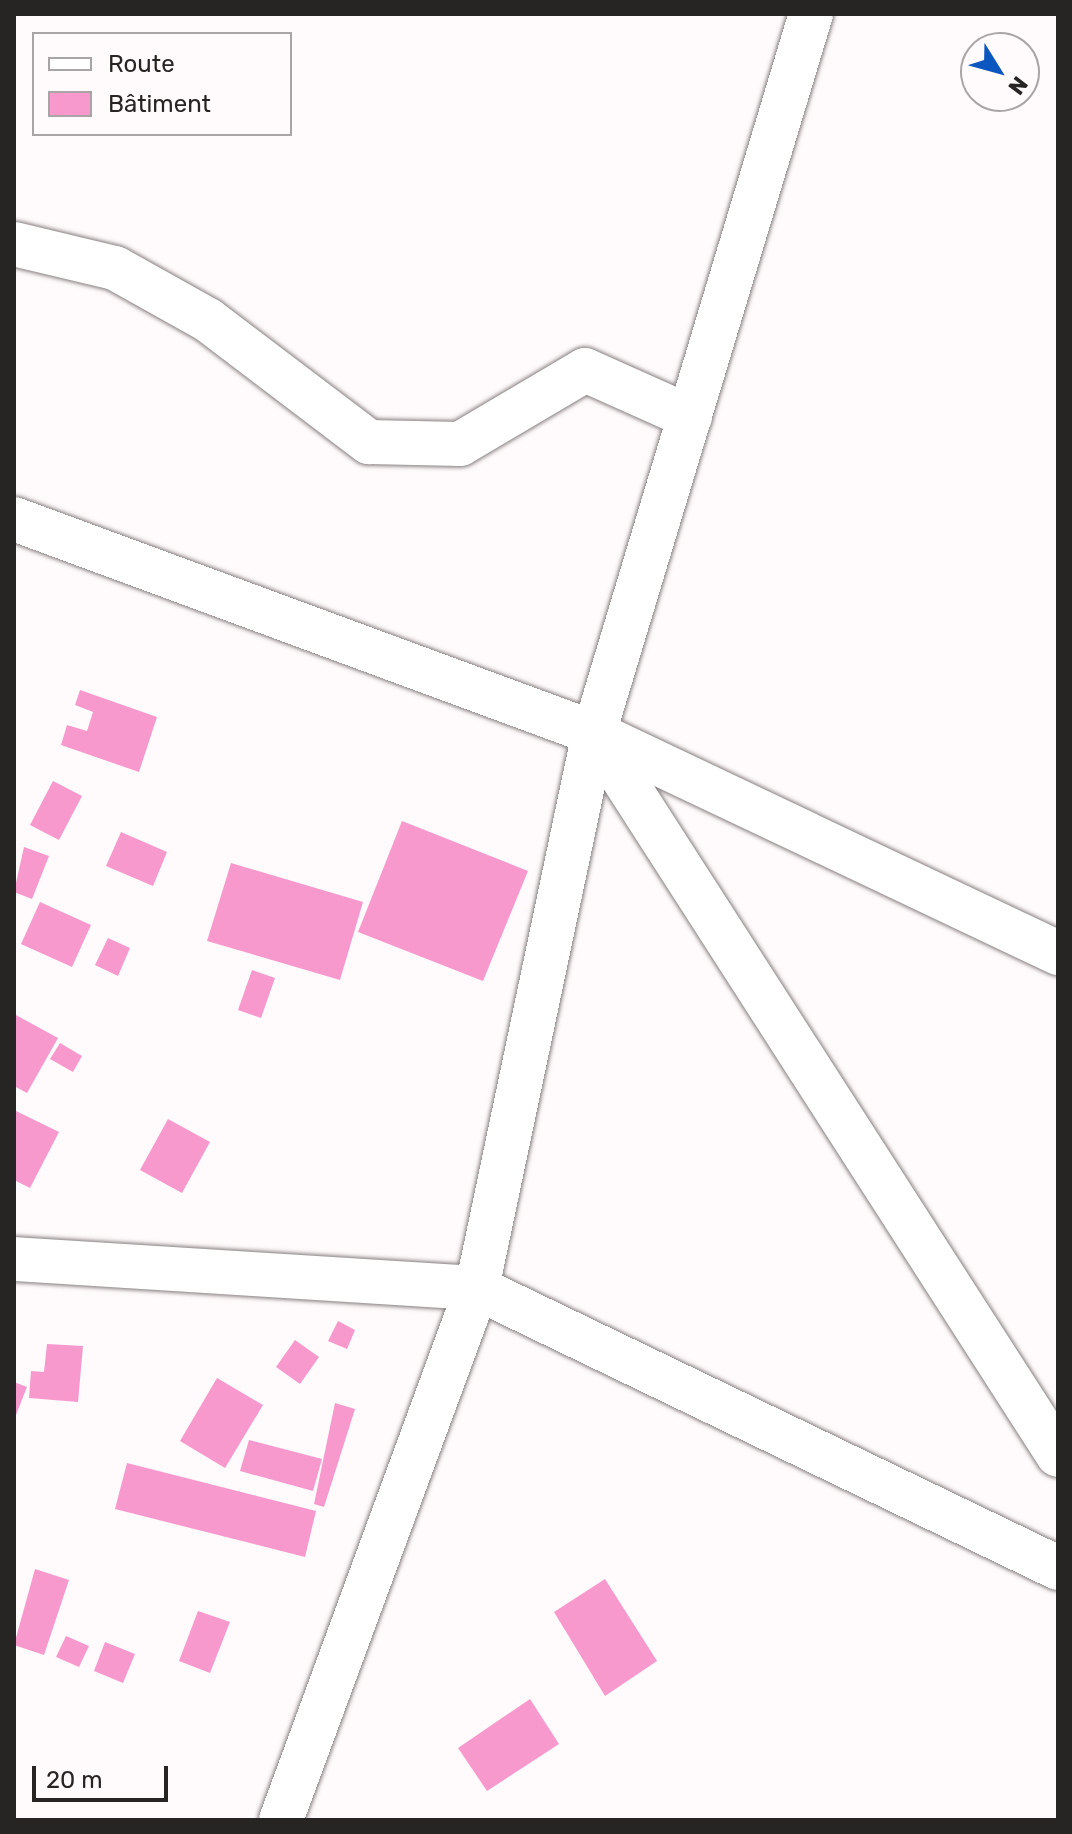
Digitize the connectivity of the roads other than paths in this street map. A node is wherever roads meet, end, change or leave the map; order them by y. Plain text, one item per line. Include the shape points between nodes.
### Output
1 (811, 14) edge
2 (14, 244) edge
3 (690, 417) junction
4 (14, 519) edge
5 (594, 733) junction
6 (1058, 953) edge
7 (14, 1259) edge
8 (477, 1288) junction
9 (1058, 1455) edge
10 (1058, 1568) edge
11 (281, 1820) edge

1 - 3 street
2 - 3 street via 115,268 208,320 369,442 460,444 585,370
3 - 5 street
4 - 5 street
5 - 6 street
5 - 8 street
5 - 9 street
7 - 8 street
8 - 10 street
8 - 11 street

